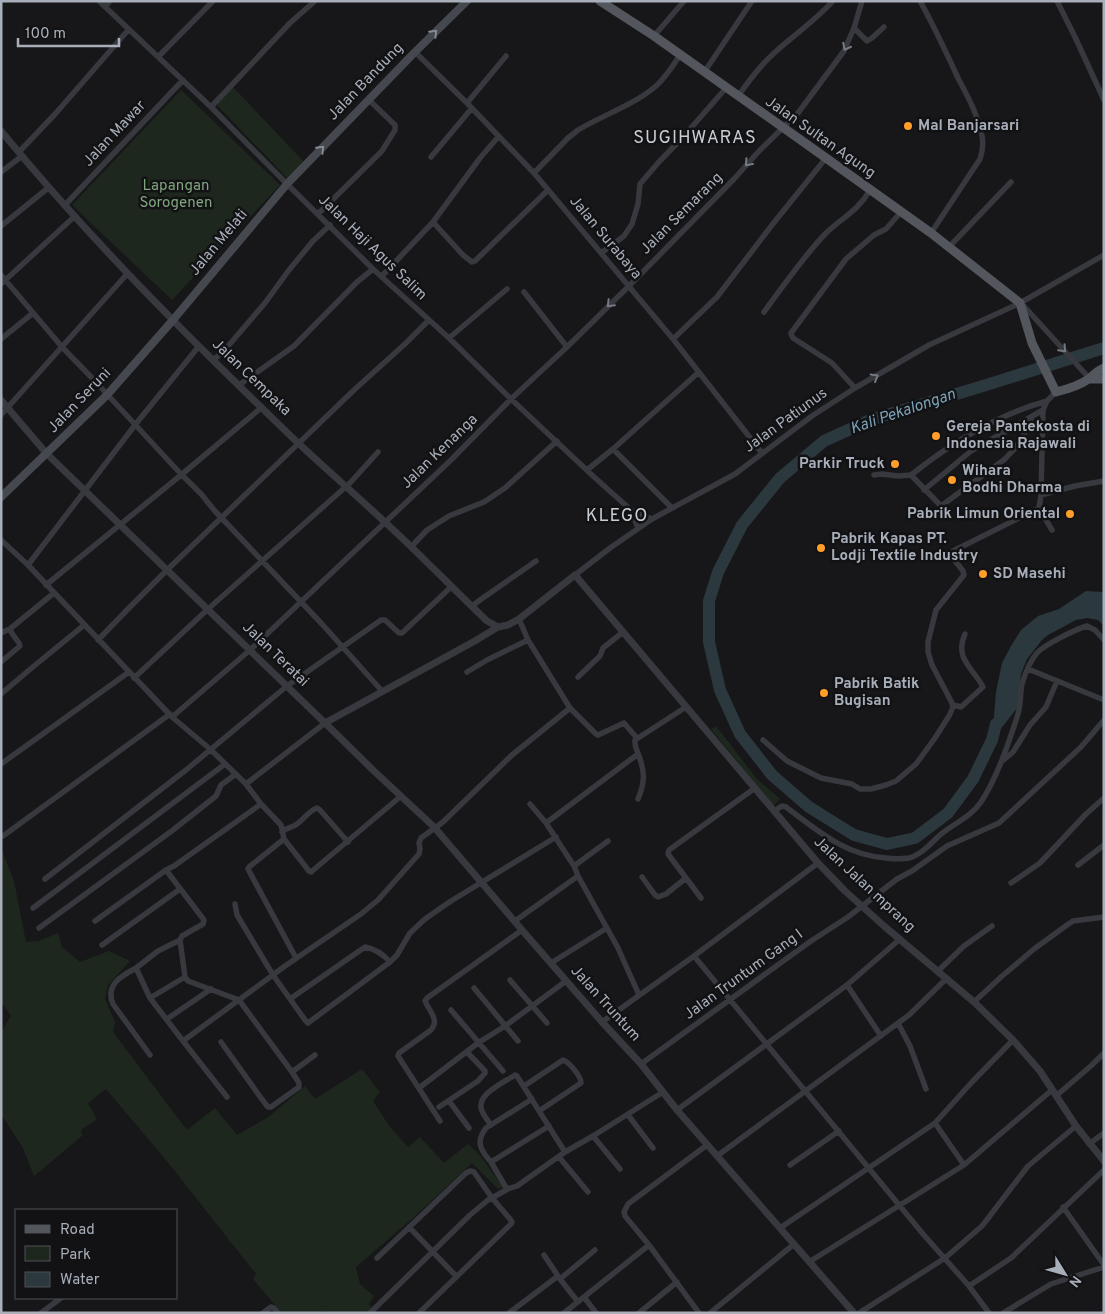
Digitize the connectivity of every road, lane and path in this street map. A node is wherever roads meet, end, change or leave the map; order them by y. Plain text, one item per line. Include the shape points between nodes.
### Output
1 (99, 1) edge
2 (110, 1) edge
3 (213, 1) edge
4 (315, 1) edge
5 (467, 1) edge
6 (684, 1) edge
7 (752, 1) edge
8 (833, 1) edge
9 (862, 1) edge
10 (920, 1) edge
11 (1057, 1) edge
12 (605, 2) edge
13 (105, 7) junction
14 (884, 27) dead end
15 (854, 28) junction
16 (129, 30) junction
17 (654, 36) junction
18 (415, 52) junction
19 (680, 55) junction
20 (159, 56) junction
21 (506, 56) dead end
22 (704, 72) junction
23 (183, 80) junction
24 (726, 88) junction
25 (738, 96) junction
26 (369, 100) junction
27 (1104, 100) edge
28 (467, 103) junction
29 (211, 106) junction
30 (472, 108) junction
31 (782, 128) junction
32 (1, 131) edge
33 (499, 136) junction
34 (20, 154) junction
35 (431, 157) dead end
36 (826, 158) junction
37 (1, 172) edge
38 (534, 173) junction
39 (1011, 182) dead end
40 (287, 184) junction
41 (48, 188) junction
42 (548, 190) junction
43 (870, 190) junction
44 (65, 206) junction
45 (901, 212) junction
46 (318, 214) junction
47 (75, 216) junction
48 (433, 222) junction
49 (330, 225) junction
50 (1, 226) edge
51 (931, 233) junction
52 (948, 247) junction
53 (601, 253) junction
54 (1104, 255) edge
55 (374, 268) junction
56 (1, 274) edge
57 (127, 274) junction
58 (382, 276) junction
59 (4, 282) edge
60 (629, 286) junction
61 (507, 289) dead end
62 (524, 292) dead end
63 (1020, 302) junction
64 (764, 312) dead end
65 (33, 313) junction
66 (173, 320) junction
67 (429, 320) junction
68 (449, 338) junction
69 (1, 339) edge
70 (673, 339) junction
71 (198, 346) junction
72 (62, 347) junction
73 (567, 347) junction
74 (213, 360) junction
75 (1104, 368) edge
76 (699, 372) junction
77 (1090, 378) junction
78 (1104, 379) edge
79 (239, 385) junction
80 (855, 388) junction
81 (1054, 388) junction
82 (107, 395) junction
83 (511, 399) junction
84 (1, 400) edge
85 (1047, 401) junction
86 (8, 407) junction
87 (262, 407) junction
88 (1043, 410) junction
89 (1, 415) edge
90 (1032, 417) junction
91 (135, 425) junction
92 (302, 440) junction
93 (557, 441) junction
94 (614, 449) junction
95 (378, 452) dead end
96 (762, 453) junction
97 (47, 454) junction
98 (587, 470) junction
99 (181, 475) junction
100 (874, 475) dead end
101 (910, 475) junction
102 (1104, 481) edge
103 (350, 483) junction
104 (924, 490) junction
105 (85, 491) junction
106 (1041, 495) junction
107 (1, 497) edge
108 (672, 508) junction
109 (1039, 508) junction
110 (631, 510) junction
111 (222, 518) junction
112 (389, 519) junction
113 (652, 519) junction
114 (119, 525) junction
115 (638, 528) junction
116 (1052, 530) dead end
117 (1, 540) edge
118 (415, 543) junction
119 (263, 561) junction
120 (536, 561) dead end
121 (28, 565) junction
122 (167, 570) junction
123 (575, 575) junction
124 (46, 585) junction
125 (452, 586) junction
126 (54, 593) junction
127 (301, 602) junction
128 (476, 603) junction
129 (208, 609) junction
130 (519, 619) junction
131 (84, 626) junction
132 (498, 627) junction
133 (11, 630) junction
134 (623, 632) junction
135 (1, 633) edge
136 (966, 634) dead end
137 (98, 640) junction
138 (528, 640) junction
139 (1104, 640) edge
140 (343, 647) junction
141 (250, 650) junction
142 (1, 662) edge
143 (1028, 669) junction
144 (129, 672) junction
145 (467, 672) dead end
146 (578, 676) dead end
147 (134, 678) junction
148 (1057, 681) junction
149 (288, 686) junction
150 (382, 691) junction
151 (1, 694) edge
152 (1104, 700) edge
153 (953, 705) junction
154 (686, 707) junction
155 (570, 708) junction
156 (171, 716) junction
157 (1104, 720) edge
158 (325, 723) junction
159 (637, 738) junction
160 (763, 740) dead end
161 (210, 749) junction
162 (638, 754) junction
163 (1001, 762) junction
164 (1, 764) edge
165 (226, 764) junction
166 (236, 774) junction
167 (246, 784) junction
168 (755, 788) junction
169 (400, 796) junction
170 (1104, 798) edge
171 (638, 799) dead end
172 (261, 804) junction
173 (530, 804) dead end
174 (774, 811) junction
175 (546, 823) junction
176 (439, 824) junction
177 (282, 832) junction
178 (3, 836) dead end
179 (556, 837) junction
180 (284, 839) junction
181 (608, 841) dead end
182 (348, 842) junction
183 (1104, 845) edge
184 (818, 863) junction
185 (1078, 864) dead end
186 (574, 866) junction
187 (166, 870) junction
188 (578, 876) junction
189 (642, 877) dead end
190 (686, 878) junction
191 (45, 879) dead end
192 (487, 879) junction
193 (1011, 883) dead end
194 (180, 889) junction
195 (701, 898) dead end
196 (235, 904) dead end
197 (862, 906) junction
198 (33, 908) dead end
199 (1104, 917) edge
200 (519, 918) junction
201 (95, 921) dead end
202 (992, 926) dead end
203 (39, 928) dead end
204 (607, 928) junction
205 (522, 930) junction
206 (900, 939) junction
207 (180, 940) junction
208 (102, 945) dead end
209 (694, 956) junction
210 (296, 958) junction
211 (390, 962) junction
212 (551, 963) junction
213 (136, 968) junction
214 (938, 970) junction
215 (273, 975) junction
216 (185, 977) junction
217 (947, 978) junction
218 (510, 980) dead end
219 (566, 981) junction
220 (847, 985) junction
221 (474, 988) dead end
222 (211, 989) junction
223 (639, 995) junction
224 (150, 998) junction
225 (290, 999) junction
226 (239, 1000) junction
227 (731, 1000) junction
228 (974, 1002) junction
229 (532, 1006) junction
230 (451, 1010) dead end
231 (166, 1020) junction
232 (602, 1022) junction
233 (898, 1022) junction
234 (547, 1023) dead end
235 (505, 1026) junction
236 (881, 1036) junction
237 (1013, 1040) junction
238 (183, 1041) junction
239 (518, 1041) dead end
240 (221, 1042) dead end
241 (478, 1043) junction
242 (767, 1044) junction
243 (467, 1052) junction
244 (1104, 1053) edge
245 (150, 1055) dead end
246 (315, 1055) dead end
247 (641, 1064) junction
248 (503, 1071) dead end
249 (292, 1072) junction
250 (524, 1086) junction
251 (419, 1088) junction
252 (926, 1089) dead end
253 (805, 1090) junction
254 (663, 1092) junction
255 (1054, 1093) junction
256 (227, 1097) dead end
257 (532, 1099) junction
258 (449, 1101) junction
259 (439, 1108) dead end
260 (677, 1110) junction
261 (539, 1111) junction
262 (628, 1115) junction
263 (440, 1121) dead end
264 (935, 1123) junction
265 (491, 1125) junction
266 (548, 1126) junction
267 (1076, 1126) junction
268 (469, 1128) dead end
269 (839, 1131) junction
270 (1104, 1133) edge
271 (593, 1136) junction
272 (1089, 1144) junction
273 (708, 1146) junction
274 (653, 1148) dead end
275 (565, 1152) junction
276 (558, 1156) junction
277 (717, 1156) junction
278 (1104, 1161) edge
279 (491, 1162) junction
280 (790, 1165) dead end
281 (964, 1165) junction
282 (869, 1168) junction
283 (620, 1169) dead end
284 (1104, 1170) edge
285 (508, 1189) junction
286 (588, 1192) dead end
287 (492, 1198) junction
288 (900, 1205) junction
289 (1063, 1207) junction
290 (409, 1227) junction
291 (780, 1228) junction
292 (794, 1244) junction
293 (649, 1245) junction
294 (596, 1250) dead end
295 (432, 1252) junction
296 (544, 1255) dead end
297 (377, 1258) dead end
298 (945, 1258) junction
299 (809, 1262) junction
300 (1104, 1266) edge
301 (456, 1276) junction
302 (559, 1278) junction
303 (677, 1282) junction
304 (969, 1286) junction
305 (584, 1297) junction
306 (60, 1299) edge
307 (578, 1302) junction
308 (371, 1312) edge
309 (41, 1313) edge
310 (263, 1313) edge
311 (278, 1313) edge
312 (419, 1313) edge
313 (509, 1313) edge
314 (564, 1313) edge
315 (596, 1313) edge
316 (639, 1313) edge
317 (699, 1313) edge
318 (710, 1313) edge
319 (854, 1313) edge
320 (860, 1313) edge
321 (989, 1313) edge
322 (1003, 1313) edge

1 - 13 street, Jalan Haji Agus Salim
2 - 13 street
3 - 20 street
4 - 29 street
18 -> 5 main road, Jalan Bandung
6 - 17 street
7 - 22 street
8 - 25 street via 770,57
9 - 15 street, Jalan Semarang
10 - 51 street via 972,105 983,144 980,159
11 - 27 street
12 - 17 main road, Jalan Sultan Agung
13 - 16 street, Jalan Haji Agus Salim
14 - 15 street via 867,41
15 -> 31 street, Jalan Semarang via 844,51 798,113
16 - 20 street, Jalan Haji Agus Salim
16 - 34 street
17 - 19 main road, Jalan Sultan Agung
18 - 26 main road, Jalan Bandung
18 - 28 street, Jalan Surabaya
19 - 22 main road, Jalan Sultan Agung
19 - 38 street via 655,86 578,130
20 - 23 street, Jalan Haji Agus Salim
21 - 28 street
22 - 24 main road, Jalan Sultan Agung
23 - 29 street, Jalan Haji Agus Salim
23 - 44 street, Jalan Mawar
24 - 25 main road, Jalan Sultan Agung
24 - 53 street via 640,184 632,224 624,236
25 - 31 main road, Jalan Sultan Agung
40 -> 26 main road, Jalan Bandung
26 - 46 street via 392,120 395,130 382,151
28 - 30 street, Jalan Surabaya
29 - 40 street, Jalan Haji Agus Salim
30 - 33 street, Jalan Surabaya
30 - 35 street
31 - 36 main road, Jalan Sultan Agung
31 -> 60 street, Jalan Semarang
32 - 34 street, Jalan Cempaka
33 - 38 street, Jalan Surabaya
33 - 48 street
34 - 37 street
34 - 41 street, Jalan Cempaka
36 - 43 main road, Jalan Sultan Agung
36 - 70 street via 717,297
38 - 42 street, Jalan Surabaya
39 - 52 street
40 - 46 street, Jalan Haji Agus Salim
40 - 66 main road, Jalan Melati
41 - 44 street, Jalan Cempaka
41 - 50 street
42 - 48 street via 472,262
42 - 53 street, Jalan Surabaya
43 - 45 main road, Jalan Sultan Agung
43 - 64 street via 862,203 820,240
44 - 47 street, Jalan Cempaka
45 - 51 main road, Jalan Sultan Agung
45 - 80 street via 886,229 846,259 791,332 793,338 835,366
46 - 49 street, Jalan Haji Agus Salim
47 - 57 street, Jalan Cempaka
47 - 59 street
48 - 58 street
49 - 55 street, Jalan Haji Agus Salim
49 - 74 street
51 - 52 main road, Jalan Sultan Agung
52 - 63 main road, Jalan Sultan Agung
53 - 60 street, Jalan Surabaya
54 - 63 street, Jalan Patiunus
55 - 58 street, Jalan Haji Agus Salim
55 - 79 street via 294,346
56 - 59 street
57 - 66 street, Jalan Cempaka
57 - 72 street
58 - 67 street, Jalan Haji Agus Salim
59 - 65 street
60 - 70 street, Jalan Surabaya
60 -> 73 street, Jalan Semarang
61 - 68 street
62 - 73 street
63 -> 77 street, Jalan Sultan Agung
80 -> 63 street, Jalan Patiunus via 929,345
63 - 81 main road via 1032,343
65 - 69 street
65 - 72 street
66 - 71 street, Jalan Cempaka
66 - 82 main road, Jalan Seruni
67 - 68 street, Jalan Haji Agus Salim
67 - 92 street
68 - 83 street, Jalan Haji Agus Salim
70 - 76 street, Jalan Surabaya
71 - 74 street, Jalan Cempaka
71 - 91 street
72 - 82 street
72 - 86 street
73 - 83 street, Jalan Semarang
74 - 79 street, Jalan Cempaka
75 - 77 main road
76 - 94 street
76 - 96 street, Jalan Surabaya
77 - 78 main road
77 - 81 main road via 1075,387
79 - 87 street, Jalan Cempaka
80 - 96 street, Jalan Patiunus
81 - 85 street
82 - 91 street
82 - 97 main road, Jalan Seruni
83 - 93 street, Jalan Haji Agus Salim
83 - 112 street, Jalan Kenanga
84 - 86 street, Jalan Teratai
85 - 88 street
85 - 101 street via 1016,410 959,440
86 - 89 street
86 - 97 street, Jalan Teratai
87 - 92 street, Jalan Cempaka
87 - 99 street
88 - 90 street
88 - 106 street
90 - 104 street via 971,451
90 - 104 street via 1016,447 1005,459 941,506
91 - 99 street
91 - 105 street
92 - 103 street, Jalan Cempaka
92 - 111 street
93 - 98 street, Jalan Haji Agus Salim
93 - 118 street via 505,488 484,502 449,516 427,530
94 - 98 street
94 - 108 street
95 - 103 street
96 - 108 street, Jalan Patiunus via 735,474
97 - 105 street, Jalan Teratai
97 - 107 main road, Jalan Seruni
98 - 110 street, Jalan Haji Agus Salim
99 - 111 street
99 - 114 street
100 - 101 street
101 - 104 street
102 - 106 street
103 - 112 street, Jalan Cempaka
103 - 119 street
105 - 114 street, Jalan Teratai
105 - 121 street
106 - 109 street
108 - 113 street, Jalan Patiunus
109 - 116 street
109 - 153 street via 952,553 964,575 936,610 928,652
110 - 113 street, Jalan Haji Agus Salim
110 - 115 street, Jalan Haji Agus Salim
111 - 119 street
111 - 122 street
112 - 118 street, Jalan Cempaka
112 - 127 street, Jalan Kenanga
113 - 115 street, Jalan Patiunus
114 - 122 street, Jalan Teratai
114 - 124 street
115 - 123 street, Jalan Patiunus
117 - 121 street
118 - 125 street, Jalan Cempaka
119 - 127 street
119 - 129 street
120 - 128 street
121 - 124 street
122 - 129 street, Jalan Teratai
122 - 137 street
123 - 130 street
123 - 134 street, Jalan Jalan mprang
124 - 126 street
125 - 128 street, Jalan Cempaka
125 - 140 street via 402,632 383,619
126 - 131 street
126 - 133 street
127 - 140 street
127 - 141 street, Jalan Kenanga
128 - 132 street, Jalan Cempaka via 487,621
129 - 141 street, Jalan Teratai
129 - 147 street
130 - 132 street
130 - 138 street
131 - 137 street
131 - 151 street
132 - 150 street
133 - 135 street
133 - 142 street via 20,646
134 - 146 street via 603,648 600,656
134 - 154 street, Jalan Jalan mprang
136 - 153 street via 962,646 965,663 983,687 961,707
137 - 144 street
138 - 145 street
138 - 155 street
139 - 143 street via 1091,627 1077,629 1039,651
140 - 149 street
140 - 150 street
141 - 149 street, Jalan Teratai
141 - 156 street, Jalan Kenanga
143 - 148 street
143 - 163 street
144 - 147 street
144 - 164 street
147 - 156 street
148 - 152 street
148 - 163 street via 1046,707
149 - 158 street, Jalan Teratai
149 - 161 street
150 - 158 street
153 - 160 street via 916,764 896,781 871,789 821,778 786,761
154 - 159 street
154 - 168 street, Jalan Jalan mprang
155 - 159 street via 598,735 624,723
155 - 176 street via 512,754
156 - 161 street
156 - 178 street, Jalan Kenanga
157 - 197 street, Jalan Truntum Gang I via 1081,747 998,822 947,846
158 - 167 street
158 - 169 street, Jalan Truntum
159 - 162 street via 634,746
161 - 165 street
161 - 191 street
162 - 171 street via 644,782
162 - 175 street
163 - 174 street via 973,811 910,858 877,858 854,852 786,807
165 - 166 street
165 - 198 street
166 - 167 street
166 - 203 street via 221,785 216,796 173,830
167 - 172 street
168 - 174 street, Jalan Jalan mprang
168 - 190 street via 669,850 668,854
169 - 176 street, Jalan Truntum
169 - 182 street
170 - 193 street via 1040,862
172 - 177 street via 281,825
172 - 187 street
173 - 175 street
174 - 184 street, Jalan Jalan mprang
175 - 179 street
176 - 192 street, Jalan Truntum
176 - 210 street via 421,838 419,854 378,900
177 - 180 street
177 - 182 street via 317,808
179 - 186 street
179 - 192 street
180 - 182 street via 311,872
180 - 210 street via 248,870
181 - 186 street
183 - 185 street
184 - 197 street, Jalan Jalan mprang
184 - 209 street
186 - 188 street
187 - 194 street
187 - 201 street
188 - 200 street
188 - 204 street
189 - 190 street via 658,897
190 - 195 street
192 - 200 street, Jalan Truntum
192 - 211 street via 425,919 410,933
194 - 207 street via 204,920
194 - 208 street
196 - 215 street via 237,915
197 - 206 street, Jalan Jalan mprang
197 - 227 street, Jalan Truntum Gang I
199 - 228 street via 1073,921 1001,976
200 - 205 street, Jalan Truntum
202 - 214 street
204 - 212 street
204 - 223 street
205 - 212 street, Jalan Truntum
205 - 251 street via 425,1001 435,1025 398,1056
206 - 214 street, Jalan Jalan mprang
206 - 220 street
207 - 213 street via 158,951
207 - 216 street
209 - 223 street
209 - 227 street
210 - 215 street
211 - 225 street via 383,954 365,947
211 - 225 street via 310,1022 306,1022
212 - 219 street, Jalan Truntum
213 - 224 street
213 - 245 street via 116,981 110,997
214 - 217 street, Jalan Jalan mprang
215 - 225 street
215 - 226 street
216 - 222 street
216 - 224 street
217 - 228 street, Jalan Jalan mprang
217 - 233 street
218 - 229 street
219 - 229 street
219 - 232 street, Jalan Truntum
220 - 236 street
220 - 242 street
221 - 235 street
222 - 226 street
222 - 231 street
223 - 232 street
224 - 231 street
226 - 238 street
226 - 249 street
227 - 242 street
227 - 247 street, Jalan Truntum Gang I
228 - 237 street, Jalan Jalan mprang
229 - 234 street
229 - 235 street
230 - 241 street
231 - 238 street
232 - 247 street, Jalan Truntum
233 - 236 street
233 - 252 street
235 - 239 street
235 - 241 street
236 - 253 street
237 - 255 street, Jalan Jalan mprang
237 - 264 street
238 - 256 street
240 - 249 street via 268,1107 299,1087
241 - 243 street
241 - 248 street
242 - 253 street
242 - 260 street
243 - 251 street
243 - 258 street via 485,1073
244 - 255 street
246 - 249 street
247 - 254 street, Jalan Truntum
250 - 257 street
250 - 261 street via 564,1060 581,1078 581,1083
250 - 265 street via 514,1075 483,1097 482,1110
251 - 263 street
253 - 269 street
253 - 277 street
254 - 260 street, Jalan Truntum
254 - 262 street
255 - 267 street, Jalan Jalan mprang
255 - 281 street
257 - 261 street
257 - 265 street
258 - 259 street
258 - 268 street
260 - 273 street, Jalan Truntum
261 - 266 street
262 - 271 street
262 - 274 street
264 - 281 street
264 - 282 street
265 - 279 street via 484,1132 480,1145
266 - 275 street
266 - 279 street
267 - 272 street, Jalan Jalan mprang
267 - 298 street via 1028,1166 982,1226
269 - 280 street
269 - 282 street
270 - 272 street
271 - 275 street
271 - 283 street
272 - 278 street, Jalan Jalan mprang
273 - 277 street, Jalan Truntum
273 - 293 street via 635,1201 625,1216
275 - 276 street
276 - 285 street
276 - 286 street
277 - 291 street, Jalan Truntum
279 - 285 street
281 - 288 street
282 - 288 street
282 - 291 street
284 - 289 street
285 - 287 street
287 - 290 street via 470,1171
287 - 295 street
287 - 301 street via 512,1222
288 - 298 street
288 - 299 street
289 - 300 street
289 - 304 street via 1010,1258
290 - 295 street
290 - 297 street
291 - 292 street, Jalan Truntum
292 - 299 street, Jalan Truntum
292 - 318 street
293 - 303 street
293 - 305 street
294 - 302 street
295 - 301 street
295 - 308 street
296 - 302 street
298 - 304 street
298 - 320 street
299 - 319 street, Jalan Truntum
300 - 322 street via 1051,1284
301 - 312 street
302 - 307 street
302 - 313 street
303 - 316 street
303 - 317 street
304 - 321 street
305 - 307 street
305 - 315 street
306 - 309 street
307 - 314 street
310 - 311 street via 271,1307

